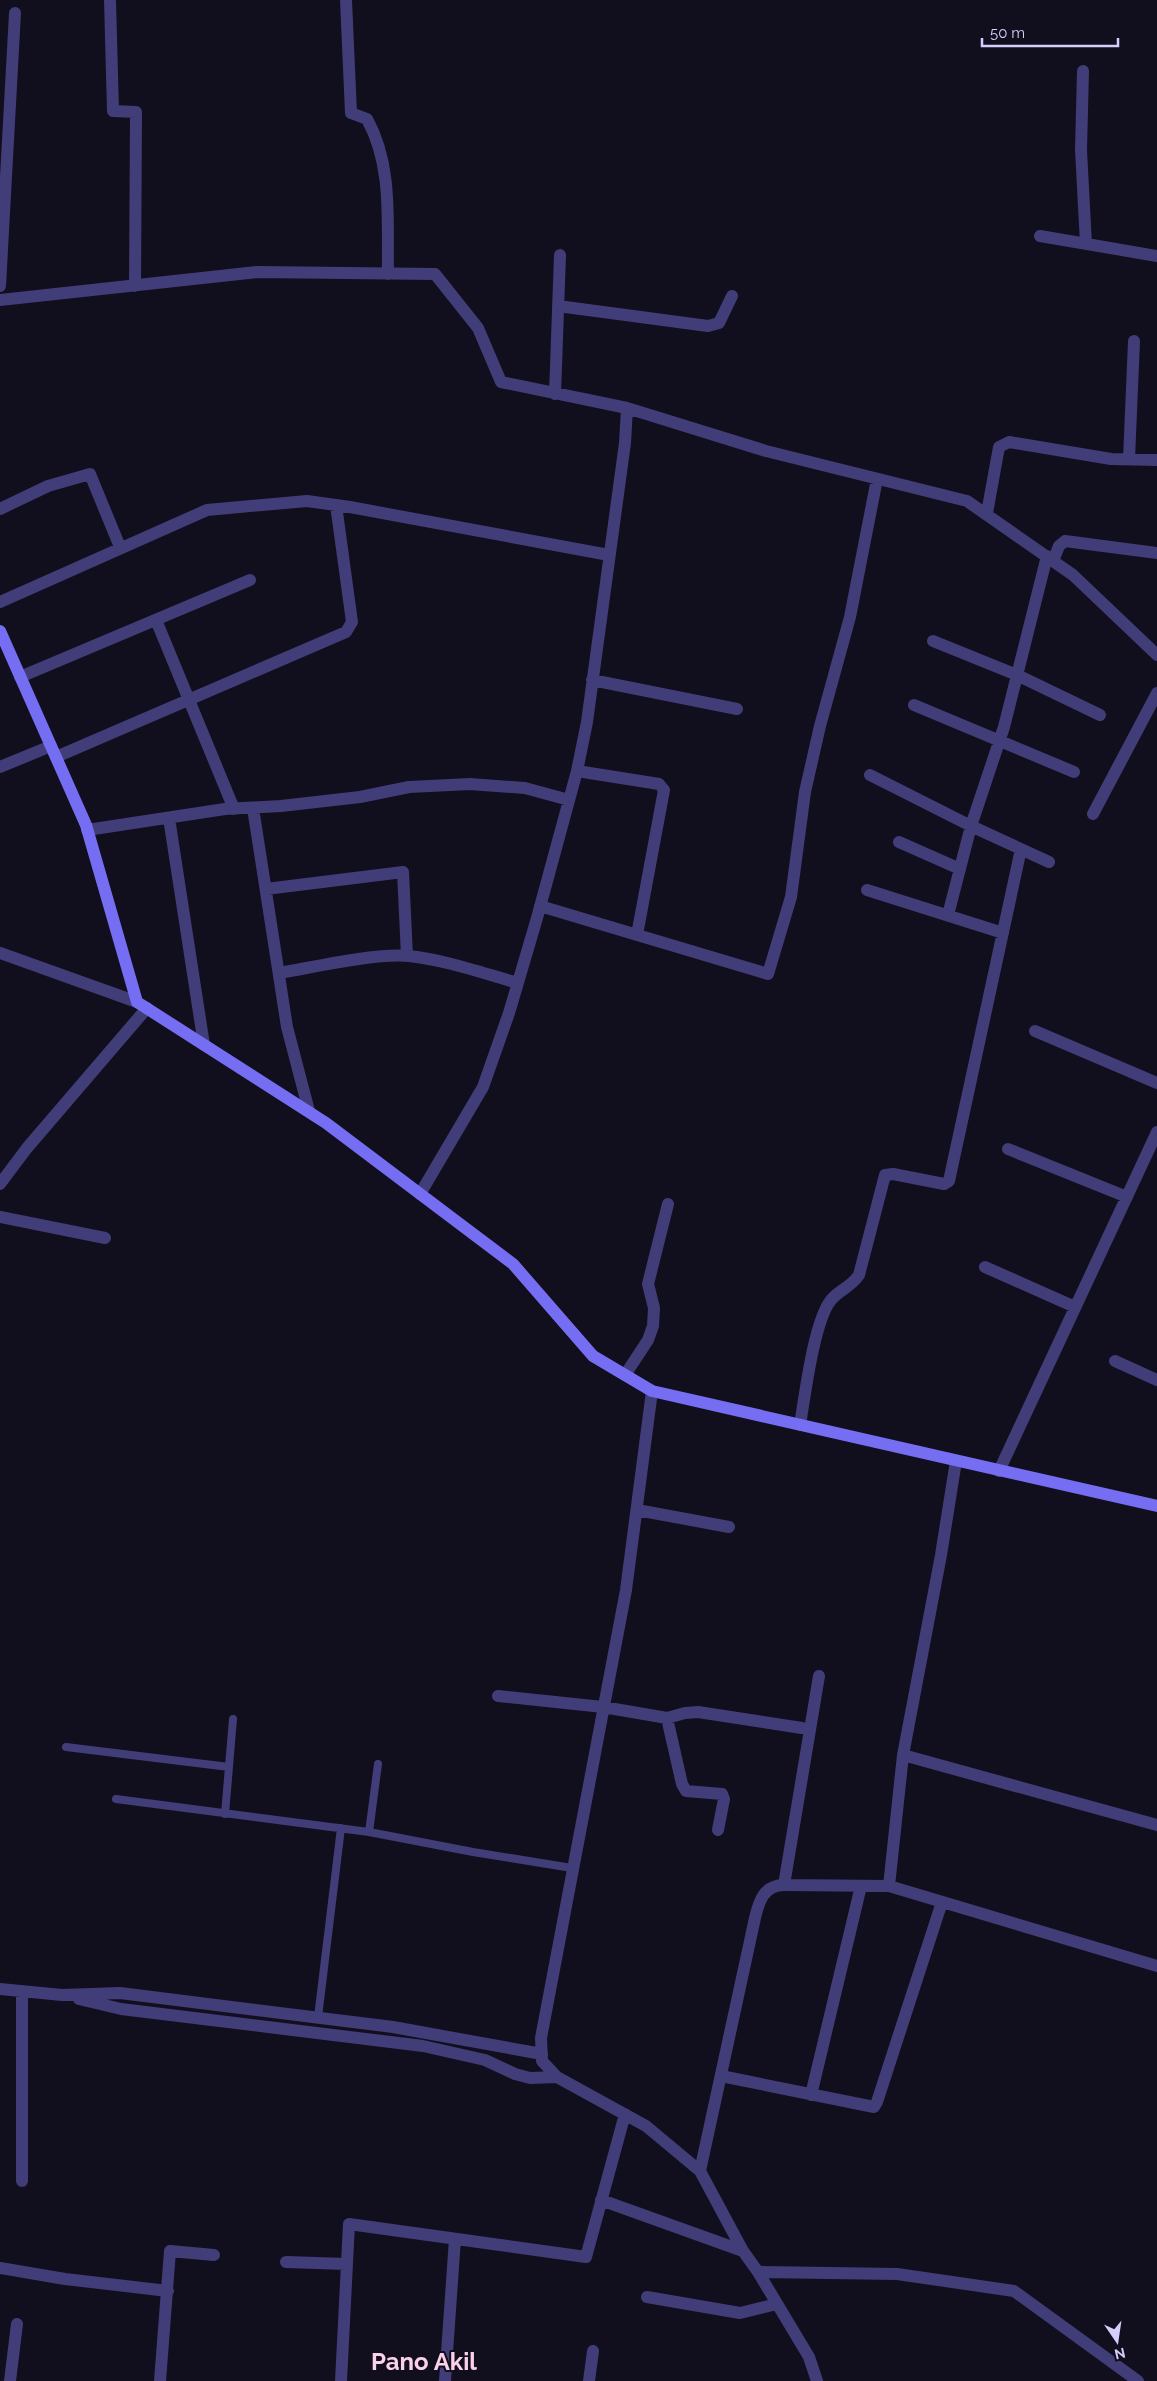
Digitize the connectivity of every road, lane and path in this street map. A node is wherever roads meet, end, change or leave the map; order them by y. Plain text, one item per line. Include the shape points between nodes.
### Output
1 (110, 0) edge
2 (346, 0) edge
3 (15, 13) dead end
4 (1083, 71) dead end
5 (1040, 236) dead end
6 (1086, 244) junction
7 (560, 255) dead end
8 (1157, 256) edge
9 (388, 274) junction
10 (0, 286) edge
11 (135, 286) junction
12 (732, 296) dead end
13 (0, 300) edge
14 (558, 306) junction
15 (1134, 342) dead end
16 (555, 394) junction
17 (627, 408) junction
18 (1129, 460) junction
19 (1157, 460) edge
20 (878, 479) junction
21 (336, 505) junction
22 (0, 508) edge
23 (987, 513) junction
24 (120, 547) junction
25 (1157, 553) edge
26 (609, 556) junction
27 (1050, 559) junction
28 (250, 580) dead end
29 (0, 602) edge
30 (156, 620) junction
31 (0, 631) edge
32 (933, 641) dead end
33 (1157, 655) edge
34 (1016, 675) junction
35 (20, 676) junction
36 (592, 680) junction
37 (1157, 693) edge
38 (187, 699) junction
39 (914, 705) dead end
40 (737, 709) dead end
41 (1100, 715) dead end
42 (1000, 740) junction
43 (53, 751) junction
44 (0, 767) edge
45 (577, 771) junction
46 (1074, 772) dead end
47 (870, 775) dead end
48 (569, 800) junction
49 (253, 808) junction
50 (234, 809) junction
51 (1093, 814) dead end
52 (169, 818) junction
53 (971, 826) junction
54 (87, 830) junction
55 (899, 842) dead end
56 (1021, 849) junction
57 (1049, 862) dead end
58 (960, 868) junction
59 (266, 888) junction
60 (867, 890) dead end
61 (540, 906) junction
62 (948, 915) junction
63 (1003, 933) junction
64 (637, 935) junction
65 (0, 953) edge
66 (407, 956) junction
67 (279, 973) junction
68 (518, 983) junction
69 (142, 1005) junction
70 (1035, 1031) dead end
71 (204, 1045) junction
72 (1157, 1083) edge
73 (309, 1111) junction
74 (1157, 1132) edge
75 (1008, 1149) dead end
76 (0, 1184) edge
77 (420, 1194) junction
78 (1127, 1197) junction
79 (668, 1204) dead end
80 (0, 1217) edge
81 (105, 1238) dead end
82 (985, 1267) dead end
83 (1076, 1306) junction
84 (1115, 1361) dead end
85 (625, 1375) junction
86 (1157, 1380) edge
87 (652, 1391) junction
88 (800, 1425) junction
89 (956, 1461) junction
90 (998, 1471) junction
91 (1157, 1506) edge
92 (636, 1510) junction
93 (729, 1527) dead end
94 (819, 1676) dead end
95 (498, 1696) dead end
96 (603, 1707) junction
97 (666, 1718) junction
98 (233, 1719) dead end
99 (802, 1728) dead end
100 (66, 1747) dead end
101 (903, 1755) junction
102 (378, 1764) dead end
103 (229, 1767) junction
104 (116, 1799) dead end
105 (225, 1814) junction
106 (1157, 1825) edge
107 (342, 1828) junction
108 (718, 1830) dead end
109 (370, 1832) junction
110 (572, 1868) junction
111 (784, 1885) junction
112 (861, 1886) junction
113 (889, 1886) junction
114 (942, 1902) junction
115 (1157, 1966) edge
116 (0, 1989) edge
117 (22, 1991) junction
118 (62, 1994) junction
119 (318, 2017) junction
120 (542, 2054) junction
121 (721, 2076) junction
122 (557, 2077) junction
123 (811, 2096) junction
124 (625, 2114) junction
125 (700, 2171) junction
126 (22, 2181) dead end
127 (601, 2200) junction
128 (455, 2239) junction
129 (743, 2251) junction
130 (214, 2255) dead end
131 (286, 2262) dead end
132 (347, 2264) junction
133 (0, 2268) edge
134 (758, 2272) junction
135 (168, 2291) junction
136 (647, 2297) dead end
137 (777, 2304) junction
138 (18, 2324) dead end
139 (593, 2351) dead end
140 (10, 2381) edge
141 (160, 2381) edge
142 (341, 2381) edge
143 (445, 2381) edge
144 (589, 2381) edge
145 (817, 2381) edge
146 (1138, 2381) edge

1 - 11 street via 113,111 136,112
2 - 9 street via 351,113 367,119 377,137 386,178
3 - 10 street
4 - 6 street via 1081,150
5 - 6 street
6 - 8 street
7 - 14 street
9 - 11 street via 257,272
9 - 16 street via 436,274 478,328 500,382
11 - 13 street
12 - 14 street via 718,323 708,326
14 - 16 street
15 - 18 street
16 - 17 street
17 - 20 street via 766,451
17 - 26 street
18 - 19 street
18 - 23 street via 1009,442 999,447
20 - 23 street via 967,501
20 - 64 street via 850,617 805,792 791,897 768,974
21 - 24 street via 307,502 207,510
21 - 26 street
21 - 38 street via 352,622 346,632
22 - 24 street via 48,486 90,474
23 - 27 street
24 - 29 street
25 - 27 street via 1065,541
26 - 36 street
27 - 33 street via 1073,575
27 - 34 street
28 - 30 street
30 - 35 street
30 - 38 street
31 - 35 street
32 - 34 street
34 - 41 street
34 - 42 street
35 - 43 street
36 - 40 street
36 - 45 street via 588,722
37 - 51 street
38 - 43 street
38 - 50 street
39 - 42 street
42 - 46 street
42 - 53 street
43 - 44 street
43 - 54 street
45 - 48 street
45 - 64 street via 659,784 664,790
47 - 53 street
48 - 49 street via 525,788 470,784 409,788 360,797
48 - 61 street
49 - 50 street
49 - 59 street
50 - 52 street
52 - 54 street
52 - 71 street
53 - 56 street
53 - 58 street
54 - 69 street
55 - 58 street
56 - 57 street
56 - 63 street
58 - 62 street
59 - 66 street via 403,872
59 - 67 street
60 - 62 street
61 - 64 street
61 - 68 street
62 - 63 street
63 - 88 street via 949,1181 944,1184 885,1175 859,1274 853,1284 832,1299 820,1318
65 - 69 street
66 - 67 street
66 - 68 street via 451,964
67 - 73 street via 287,1027
68 - 77 street via 483,1087
69 - 71 street
69 - 76 street
70 - 72 street
71 - 73 street
73 - 77 street
74 - 78 street
75 - 78 street
77 - 85 street via 512,1264 593,1356
78 - 83 street
79 - 85 street via 648,1284 654,1308 653,1326 648,1340
80 - 81 street
82 - 83 street
83 - 90 street
84 - 86 street
85 - 87 street
87 - 88 street
87 - 92 street
88 - 89 street
89 - 90 street
89 - 101 street
90 - 91 street
92 - 93 street
92 - 96 street via 626,1590
94 - 111 street
95 - 96 street
96 - 97 street
96 - 110 street
97 - 99 street via 698,1712
97 - 108 street via 686,1791 722,1794 724,1799
98 - 103 lane
100 - 103 lane
101 - 106 street
101 - 113 street
102 - 109 lane
103 - 105 lane
104 - 105 lane
105 - 107 lane
107 - 109 lane
107 - 119 lane
109 - 110 lane
110 - 120 street via 541,2038
111 - 112 street
111 - 121 street via 770,1888 760,1898
112 - 113 street
112 - 123 street
113 - 114 street
114 - 115 street
114 - 123 street via 874,2107
116 - 117 street
117 - 118 street
117 - 126 street
118 - 119 street via 120,1993
118 - 122 street via 121,2009 423,2046 485,2060 530,2078
119 - 120 street via 492,2043
120 - 122 street via 542,2061
121 - 123 street
121 - 125 street
122 - 124 street
124 - 125 street via 646,2126
124 - 127 street
125 - 129 street
127 - 128 street via 586,2256
127 - 129 street
128 - 132 street via 349,2224
128 - 143 street
129 - 134 street
130 - 135 street via 170,2251
131 - 132 street
132 - 142 street
133 - 135 street via 65,2280
134 - 137 street
134 - 146 street via 897,2274 1014,2291
135 - 141 street
136 - 137 street via 740,2313
137 - 145 street via 809,2358
138 - 140 street
139 - 144 street

